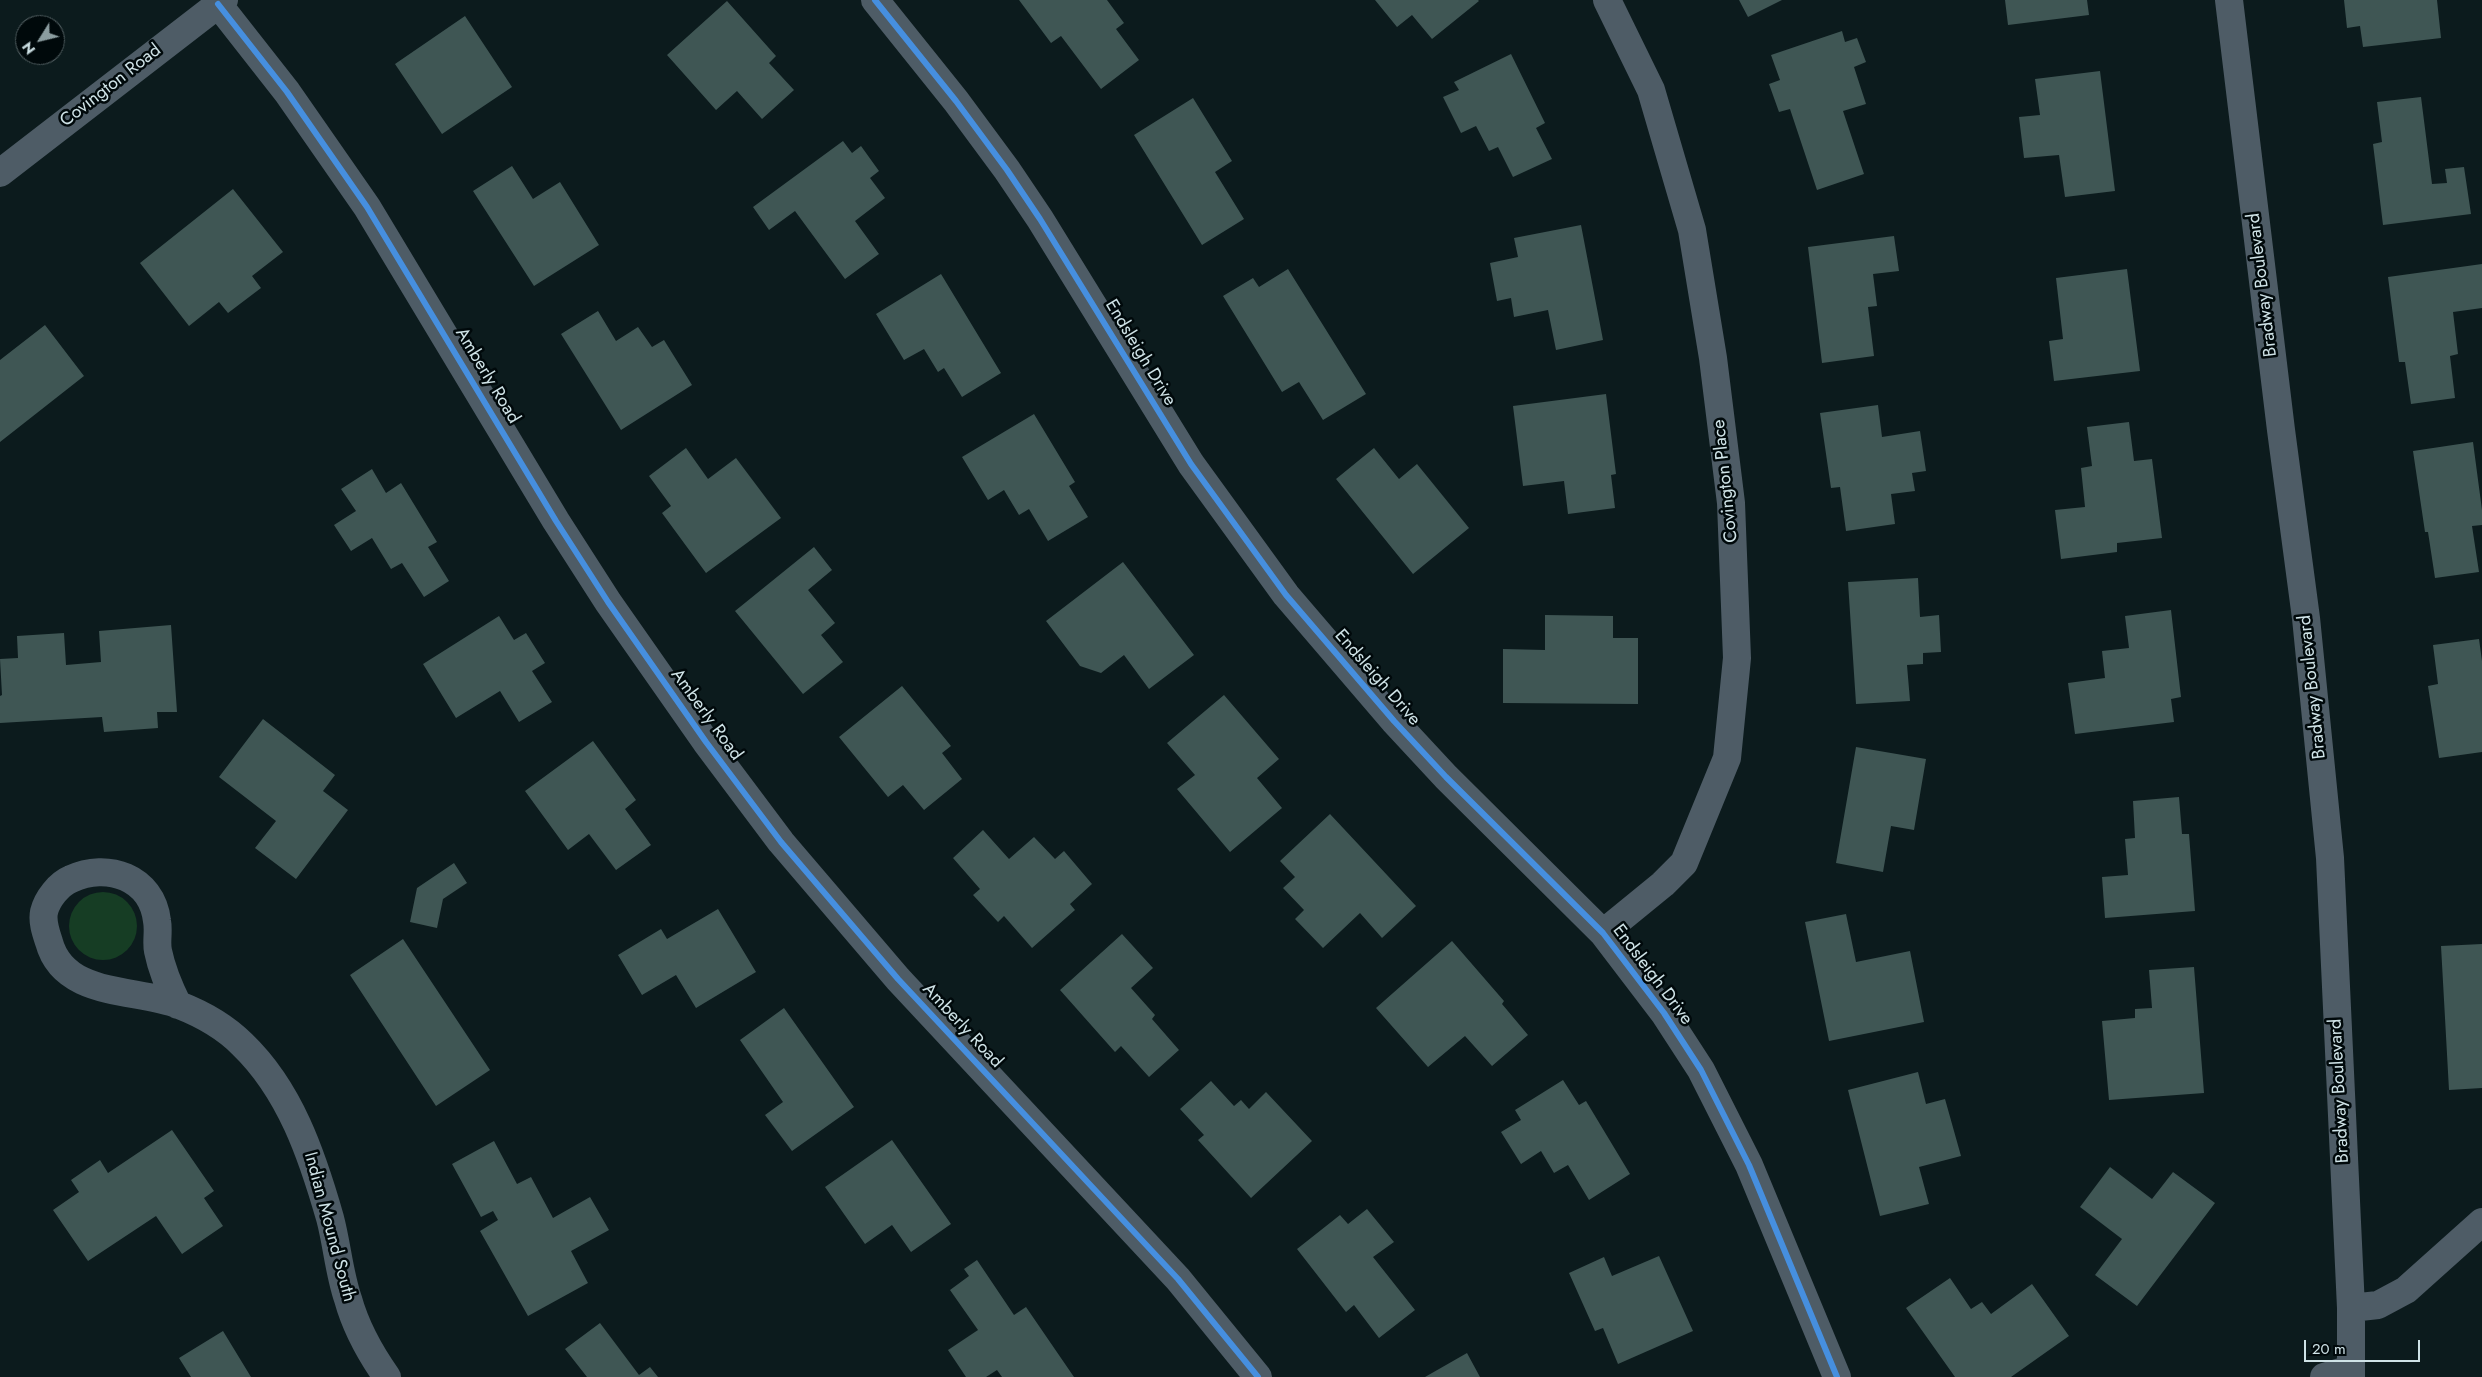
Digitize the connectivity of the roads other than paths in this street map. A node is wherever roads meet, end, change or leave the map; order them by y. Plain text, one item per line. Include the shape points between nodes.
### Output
1 (875, 0) edge
2 (1607, 0) edge
3 (2229, 0) edge
4 (221, 2) edge
5 (0, 173) edge
6 (1603, 933) junction
7 (178, 1004) junction
8 (2482, 1222) edge
9 (2351, 1308) junction
10 (2351, 1373) edge
11 (387, 1377) edge
12 (1258, 1377) edge
13 (1837, 1377) edge
14 (2324, 1377) edge

1 - 6 street, Endsleigh Drive via 1007,170 1191,464 1286,595 1407,735
2 - 6 street, Covington Place via 1651,90 1692,230 1730,503 1737,658 1727,758 1684,863
3 - 9 street, Bradway Boulevard via 2280,430 2306,618 2329,848
4 - 5 street, Covington Road
4 - 12 street, Amberly Road via 367,207 608,602 781,842 898,979 1178,1279
6 - 13 street, Endsleigh Drive via 1664,1013 1701,1070 1749,1165
7 - 7 street, Indian Mound South via 85,982 68,973 58,963 47,938 44,912 52,894 65,881 82,873 102,870 121,874 137,884 150,899 157,920 157,949 166,982
7 - 11 street, Indian Mound South via 216,1023 241,1042 281,1092 300,1128 316,1172 347,1298 370,1354
8 - 9 street via 2406,1290 2378,1305
9 - 10 street, Bradway Boulevard
10 - 14 street

